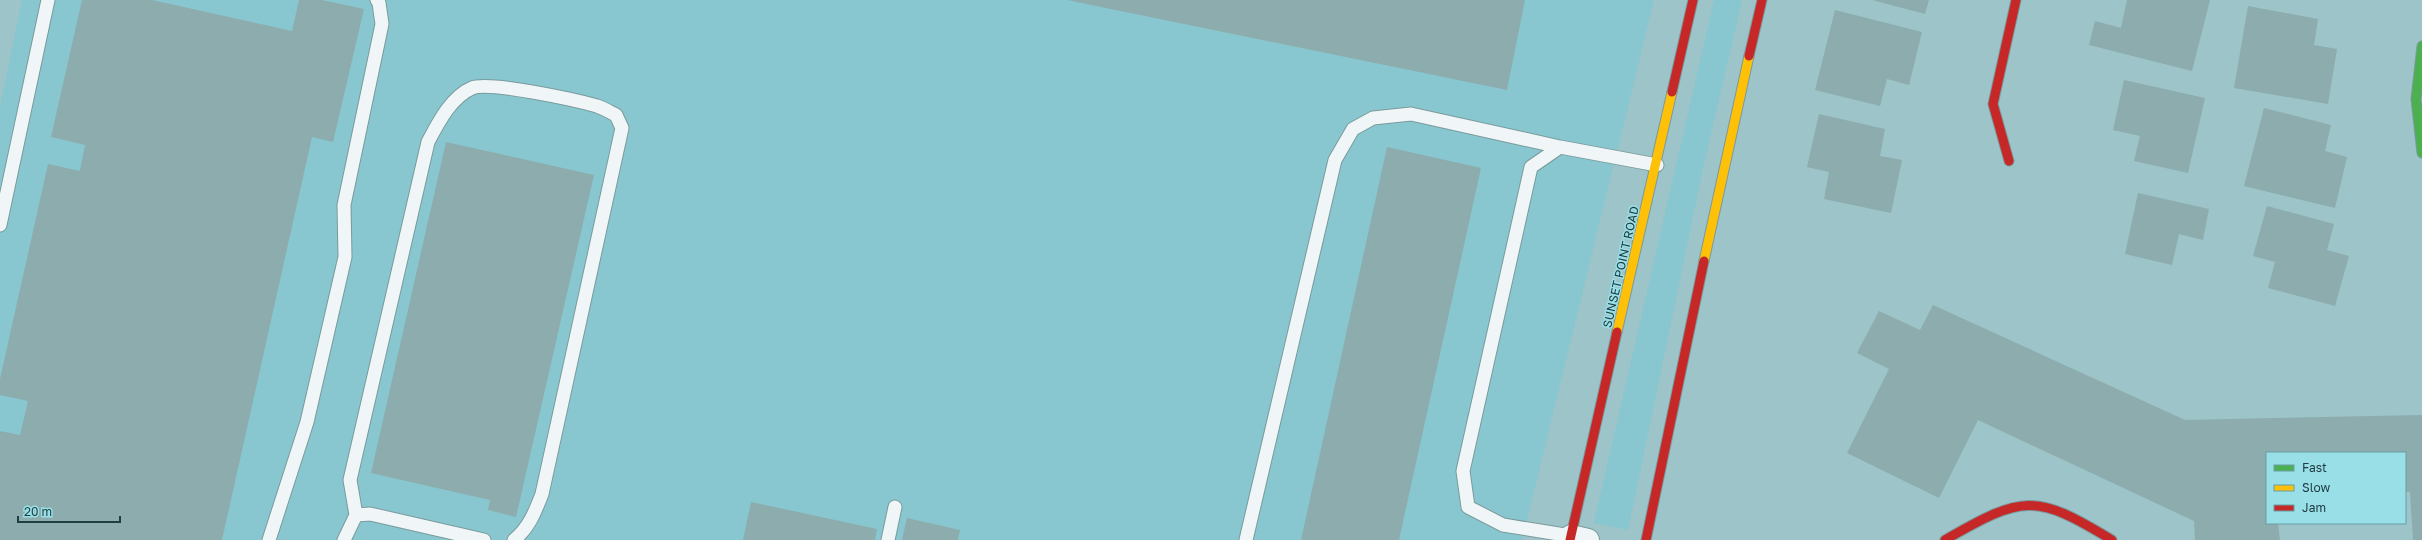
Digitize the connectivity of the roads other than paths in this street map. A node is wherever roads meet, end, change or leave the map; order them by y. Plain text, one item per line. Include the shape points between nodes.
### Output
1 (48, 0) edge
2 (377, 0) edge
3 (1693, 0) edge
4 (1762, 0) edge
5 (2016, 0) edge
6 (2422, 46) edge
7 (1560, 147) junction
8 (2422, 153) edge
9 (2009, 161) dead end
10 (1656, 165) junction
11 (0, 225) edge
12 (895, 507) dead end
13 (356, 515) junction
14 (1577, 539) edge
15 (269, 540) edge
16 (344, 540) edge
17 (484, 540) edge
18 (514, 540) edge
19 (888, 540) edge
20 (1246, 540) edge
21 (1646, 540) edge
22 (1945, 540) edge
23 (2112, 540) edge

1 - 11 lane
2 - 15 lane via 382,24 344,205 344,257 306,422
3 - 10 main road, SUNSET POINT ROAD
4 - 21 main road via 1722,172
5 - 9 main road via 1993,104
6 - 8 main road via 2416,99
7 - 10 lane
7 - 14 lane via 1532,167 1463,471 1468,507 1503,526
7 - 20 lane via 1411,114 1374,118 1353,129 1335,160
10 - 14 main road, SUNSET POINT ROAD
12 - 19 lane
13 - 16 lane
13 - 17 lane via 370,514
13 - 18 lane via 350,480 428,142 442,117 458,98 473,88 497,87 598,106 616,115 622,128 542,494 534,517
22 - 23 main road via 1998,511 2034,504 2073,517

